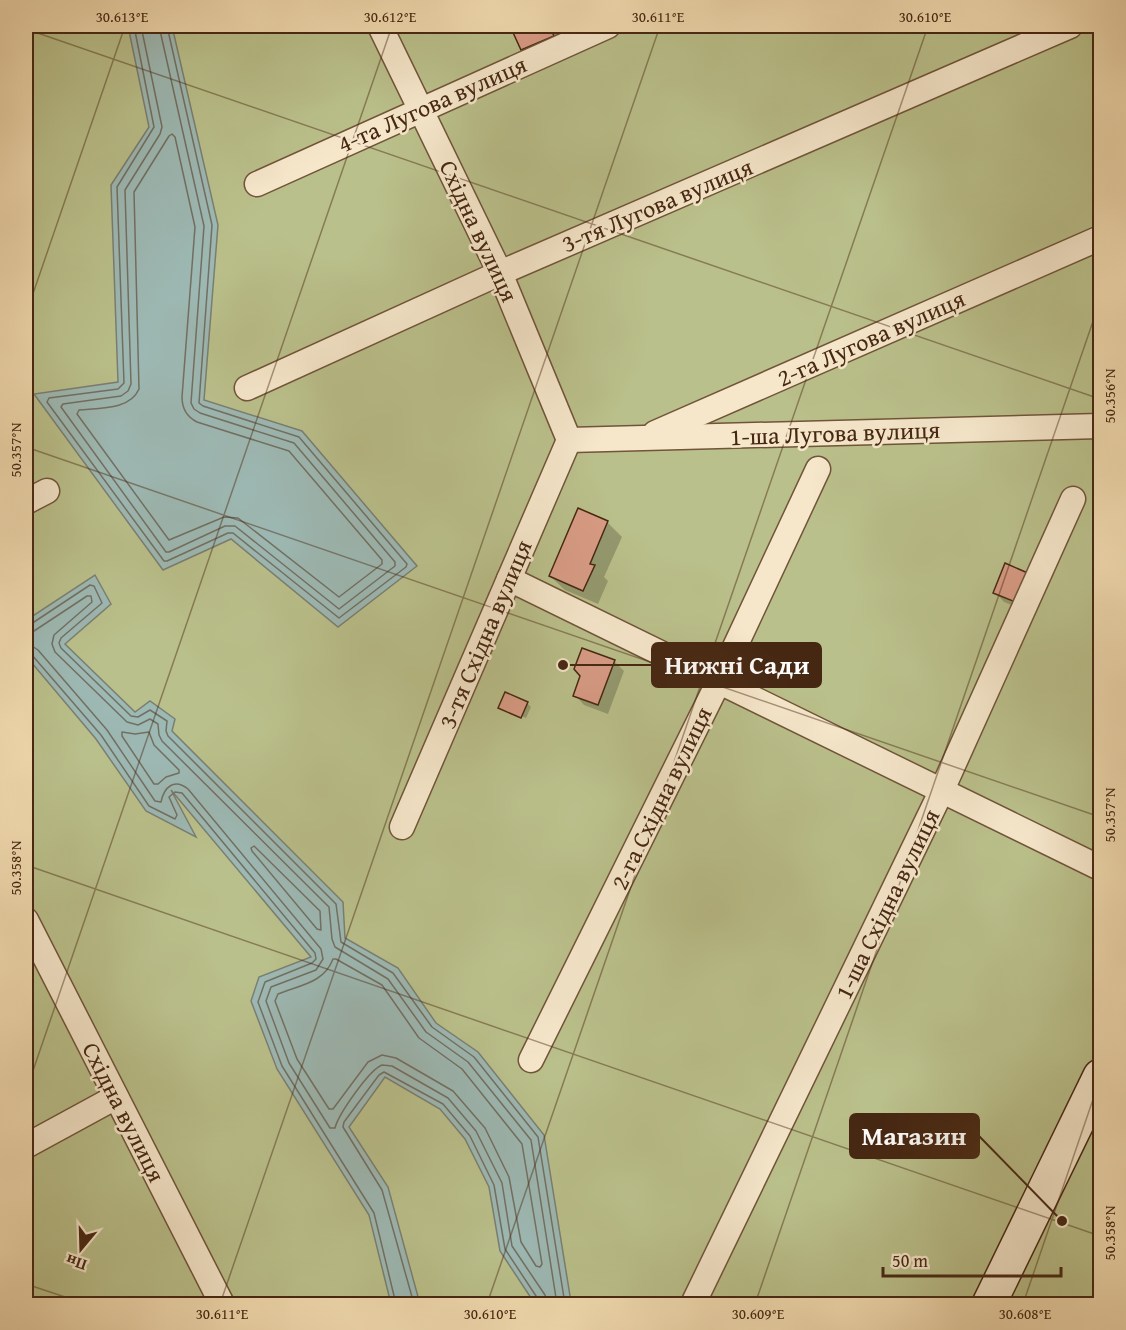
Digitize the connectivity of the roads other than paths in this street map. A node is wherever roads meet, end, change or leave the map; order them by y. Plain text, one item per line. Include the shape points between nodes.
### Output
1 (380, 26) edge
2 (608, 26) edge
3 (1070, 26) edge
4 (421, 108) junction
5 (257, 184) dead end
6 (1101, 238) edge
7 (500, 273) junction
8 (247, 388) dead end
9 (1101, 426) edge
10 (642, 438) junction
11 (569, 440) junction
12 (818, 469) dead end
13 (47, 491) dead end
14 (1073, 499) dead end
15 (26, 502) edge
16 (509, 579) junction
17 (719, 681) junction
18 (942, 790) junction
19 (402, 827) dead end
20 (1101, 868) edge
21 (26, 920) edge
22 (531, 1060) dead end
23 (1101, 1076) edge
24 (116, 1096) junction
25 (1093, 1105) edge
26 (26, 1146) edge
27 (222, 1305) edge
28 (693, 1305) edge
29 (989, 1305) edge

1 - 4 street, Східна вулиця
2 - 4 street, 4-та Лугова вулиця
3 - 7 street, 3-тя Лугова вулиця
4 - 5 street, 4-та Лугова вулиця
4 - 7 street, Східна вулиця
6 - 10 street, 2-га Лугова вулиця
7 - 8 street, 3-тя Лугова вулиця
7 - 11 street, Східна вулиця
9 - 10 street, 1-ша Лугова вулиця
10 - 11 street, 1-ша Лугова вулиця
11 - 16 street, 3-тя Східна вулиця
12 - 17 street, 2-га Східна вулиця
13 - 15 street
14 - 18 street, 1-ша Східна вулиця
16 - 17 street
16 - 19 street, 3-тя Східна вулиця
17 - 18 street
17 - 22 street, 2-га Східна вулиця
18 - 20 street
18 - 28 street, 1-ша Східна вулиця
21 - 24 street, Східна вулиця
23 - 25 street
24 - 26 street
24 - 27 street, Східна вулиця
25 - 29 street

